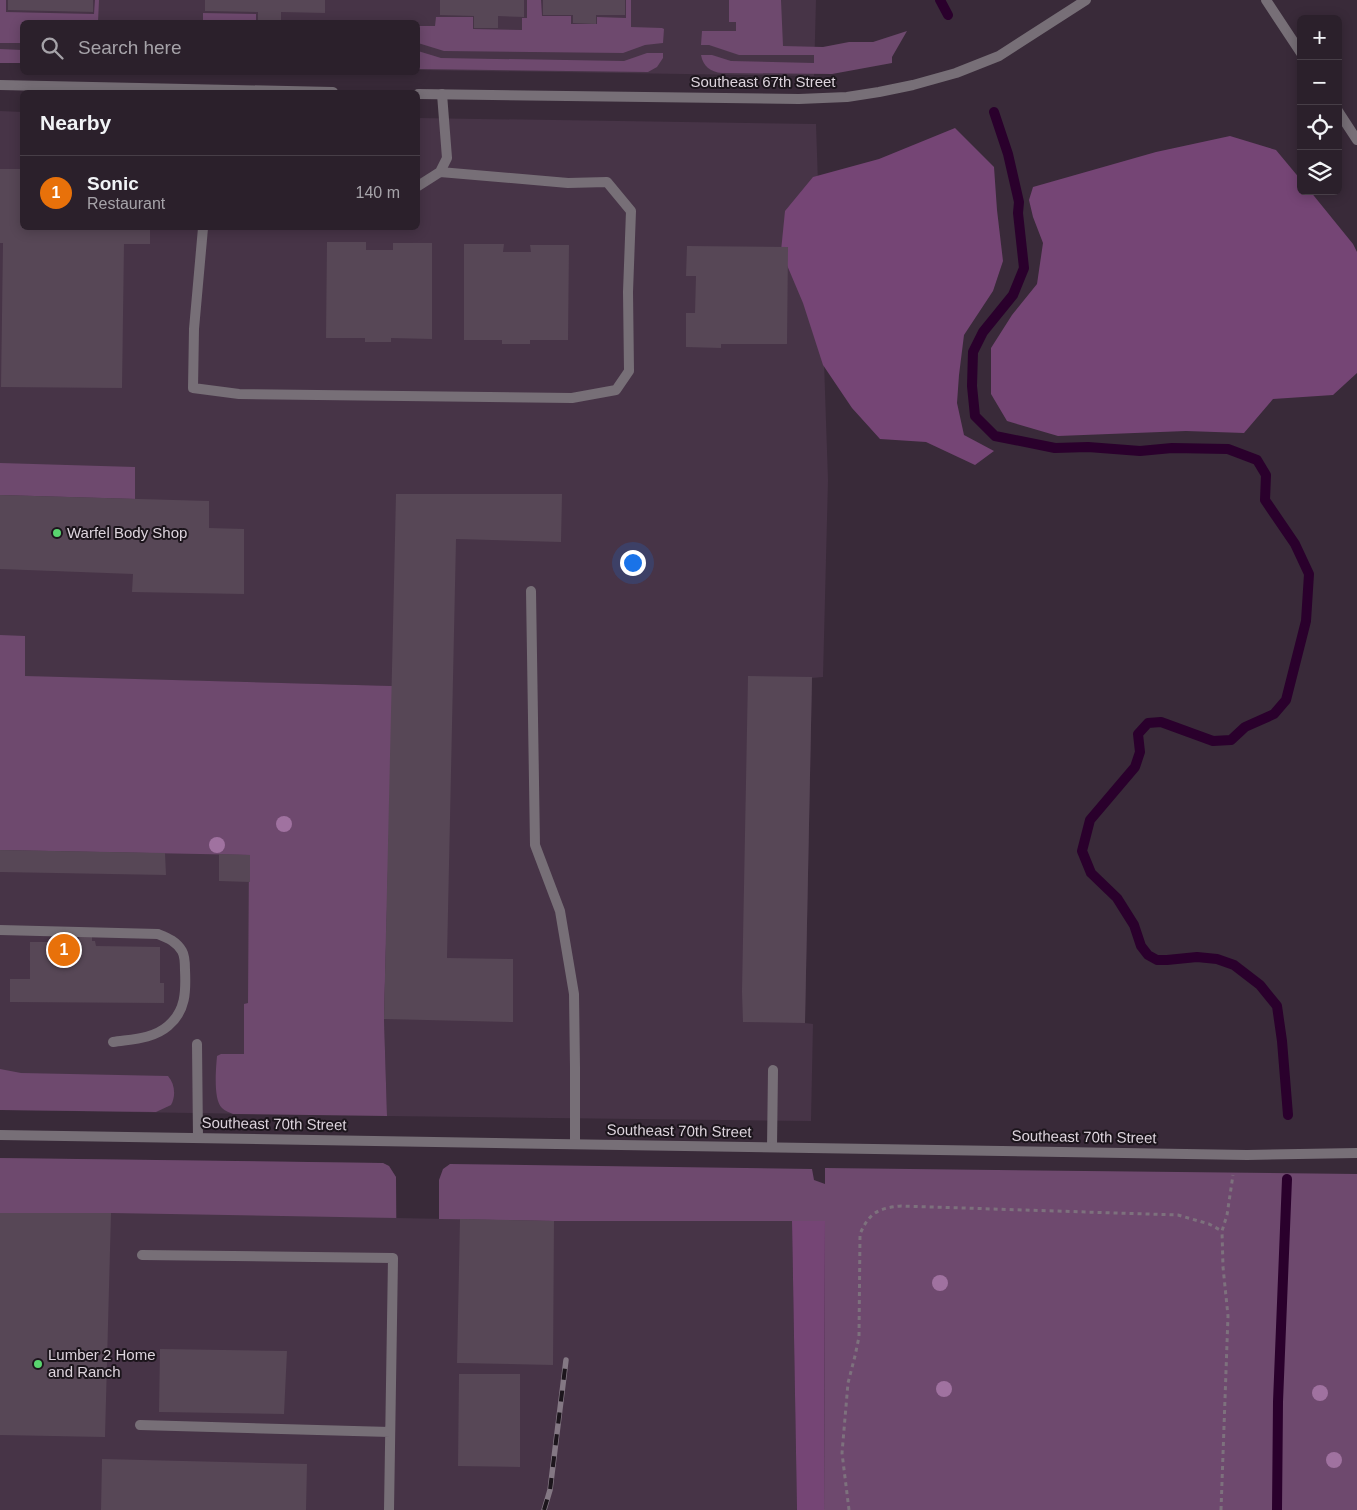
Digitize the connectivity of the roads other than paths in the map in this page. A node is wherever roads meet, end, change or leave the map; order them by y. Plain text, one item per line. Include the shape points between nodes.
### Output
1 (1086, 0) edge
2 (1266, 0) edge
3 (1297, 47) edge
4 (0, 85) edge
5 (158, 90) edge
6 (420, 94) edge
7 (442, 94) junction
8 (1342, 117) edge
9 (1357, 140) edge
10 (440, 172) junction
11 (420, 185) edge
12 (203, 230) edge
13 (531, 591) dead end
14 (0, 930) edge
15 (113, 1042) dead end
16 (197, 1044) dead end
17 (773, 1070) dead end
18 (0, 1135) edge
19 (198, 1138) junction
20 (575, 1144) junction
21 (772, 1147) junction
22 (1357, 1153) edge
23 (142, 1255) dead end
24 (140, 1425) dead end
25 (390, 1432) junction
26 (389, 1510) edge

1 - 7 street, Southeast 67th Street via 999,56 913,85 846,97
2 - 3 street
4 - 5 street
6 - 7 street, Southeast 67th Street
7 - 10 street via 447,158
8 - 9 street
10 - 11 street
10 - 12 street via 568,183 607,182 631,211 629,371 616,390 572,398 239,394 193,388 194,328
13 - 20 street via 535,844 560,911 574,994
14 - 15 street via 158,934 179,946 184,953 186,981 186,996 180,1012 156,1034
16 - 19 street
17 - 21 street
18 - 19 street, Southeast 70th Street
19 - 20 street, Southeast 70th Street
20 - 21 street, Southeast 70th Street
21 - 22 street, Southeast 70th Street
23 - 25 street via 393,1258
24 - 25 street
25 - 26 street

